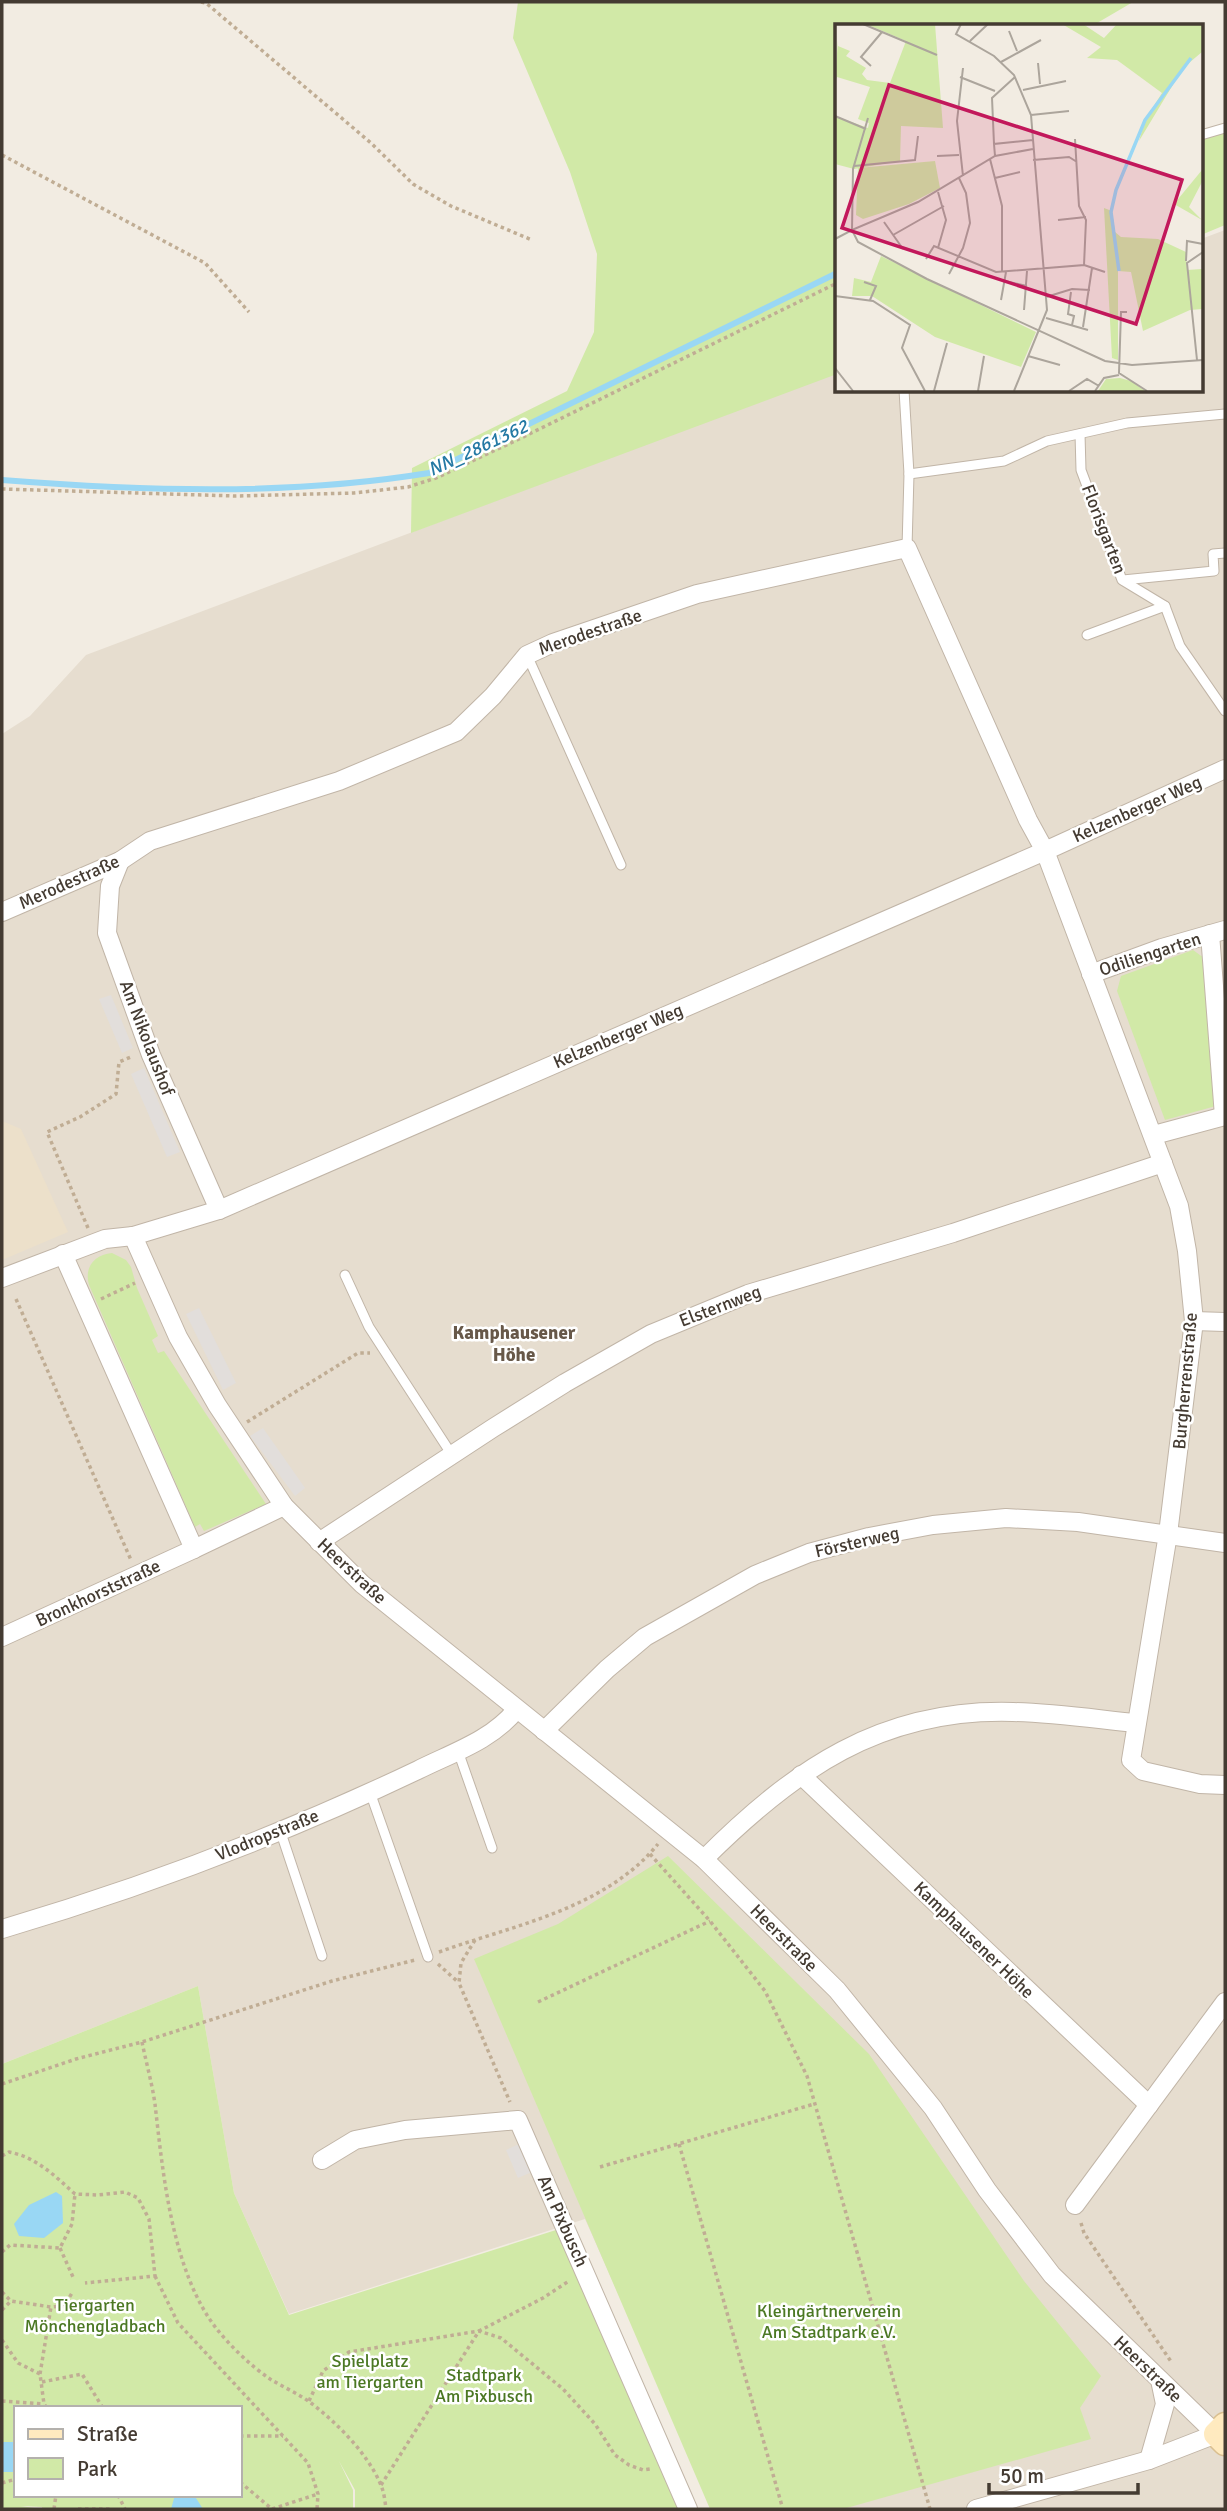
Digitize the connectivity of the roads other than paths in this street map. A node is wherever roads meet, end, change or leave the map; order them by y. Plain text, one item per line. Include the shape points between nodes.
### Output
1 (1225, 128) edge
2 (1202, 135) edge
3 (904, 392) edge
4 (1225, 414) edge
5 (1080, 434) junction
6 (909, 474) junction
7 (907, 548) junction
8 (1225, 553) edge
9 (1122, 580) junction
10 (1165, 606) junction
11 (1087, 635) dead end
12 (527, 655) junction
13 (1225, 710) edge
14 (1225, 769) edge
15 (1045, 851) junction
16 (120, 861) junction
17 (621, 865) dead end
18 (2, 912) edge
19 (1217, 932) edge
20 (1091, 974) junction
21 (1225, 1116) edge
22 (1154, 1135) junction
23 (1163, 1163) junction
24 (219, 1210) junction
25 (133, 1236) junction
26 (63, 1254) junction
27 (345, 1275) dead end
28 (2, 1278) edge
29 (1194, 1321) junction
30 (1225, 1322) edge
31 (452, 1455) junction
32 (285, 1506) junction
33 (1168, 1534) junction
34 (319, 1542) junction
35 (1225, 1543) edge
36 (194, 1549) junction
37 (2, 1637) edge
38 (516, 1710) junction
39 (1136, 1723) junction
40 (544, 1731) junction
41 (458, 1750) junction
42 (801, 1775) junction
43 (1225, 1785) edge
44 (370, 1793) junction
45 (280, 1830) junction
46 (492, 1848) dead end
47 (704, 1859) junction
48 (2, 1929) edge
49 (322, 1956) dead end
50 (428, 1957) road end
51 (1225, 2002) edge
52 (1149, 2105) junction
53 (322, 2160) dead end
54 (1075, 2205) road end
55 (1160, 2380) junction
56 (1222, 2434) edge
57 (1149, 2460) junction
58 (688, 2509) edge
59 (976, 2509) edge

1 - 2 lane
3 - 6 lane
4 - 5 lane via 1127,423
5 - 6 lane via 1047,442 1004,461
5 - 9 lane, Florisgarten via 1081,470
6 - 7 lane
7 - 12 street, Merodestraße via 697,594
7 - 15 street
8 - 9 lane via 1213,554 1214,571
9 - 10 lane, Florisgarten
10 - 11 lane
10 - 13 lane via 1180,646
12 - 16 street, Merodestraße via 456,732 339,780 150,841
12 - 17 lane
14 - 15 street, Kelzenberger Weg
15 - 20 street, Burgherrenstraße
15 - 24 street, Kelzenberger Weg
16 - 18 street, Merodestraße
16 - 24 street, Am Nikolaushof via 110,886 107,933 150,1050
19 - 20 street, Odiliengarten
19 - 21 street, Odiliengarten
20 - 22 street, Burgherrenstraße
21 - 22 street
22 - 23 street, Burgherrenstraße
23 - 29 street, Burgherrenstraße via 1179,1206
23 - 31 street, Elsternweg via 953,1233 748,1294 651,1334 565,1382
24 - 25 street, Kelzenberger Weg
25 - 26 street, Kelzenberger Weg via 105,1239
25 - 32 street, Heerstraße via 177,1337
26 - 28 street, Kelzenberger Weg
26 - 36 street
27 - 31 lane via 369,1328
29 - 30 street
29 - 33 street, Burgherrenstraße
31 - 34 street, Elsternweg
32 - 34 street, Heerstraße
32 - 36 street
33 - 35 street, Försterweg
33 - 39 street, Burgherrenstraße
33 - 40 street, Försterweg via 1078,1521 1006,1518 933,1525 809,1552 755,1575 645,1637
34 - 38 street, Heerstraße via 362,1584
36 - 37 street, Bronkhorststraße
38 - 40 street, Heerstraße
38 - 41 street, Vlodropstraße via 505,1724
39 - 42 street via 1012,1712 959,1715 904,1724 837,1752
39 - 43 street, Burgherrenstraße via 1131,1760 1143,1771
40 - 47 street, Heerstraße
41 - 44 street, Vlodropstraße
41 - 46 lane
42 - 47 street
42 - 52 street, Kamphausener Höhe
44 - 45 street, Vlodropstraße
44 - 50 lane
45 - 48 street, Vlodropstraße via 109,1895
45 - 49 lane
47 - 55 street, Heerstraße via 837,1990 933,2108 987,2190 1052,2275
51 - 52 street
52 - 54 street
53 - 58 street, Am Pixbusch via 355,2140 518,2120
55 - 56 street, Heerstraße
55 - 57 street via 1165,2404
56 - 57 street
57 - 59 street

